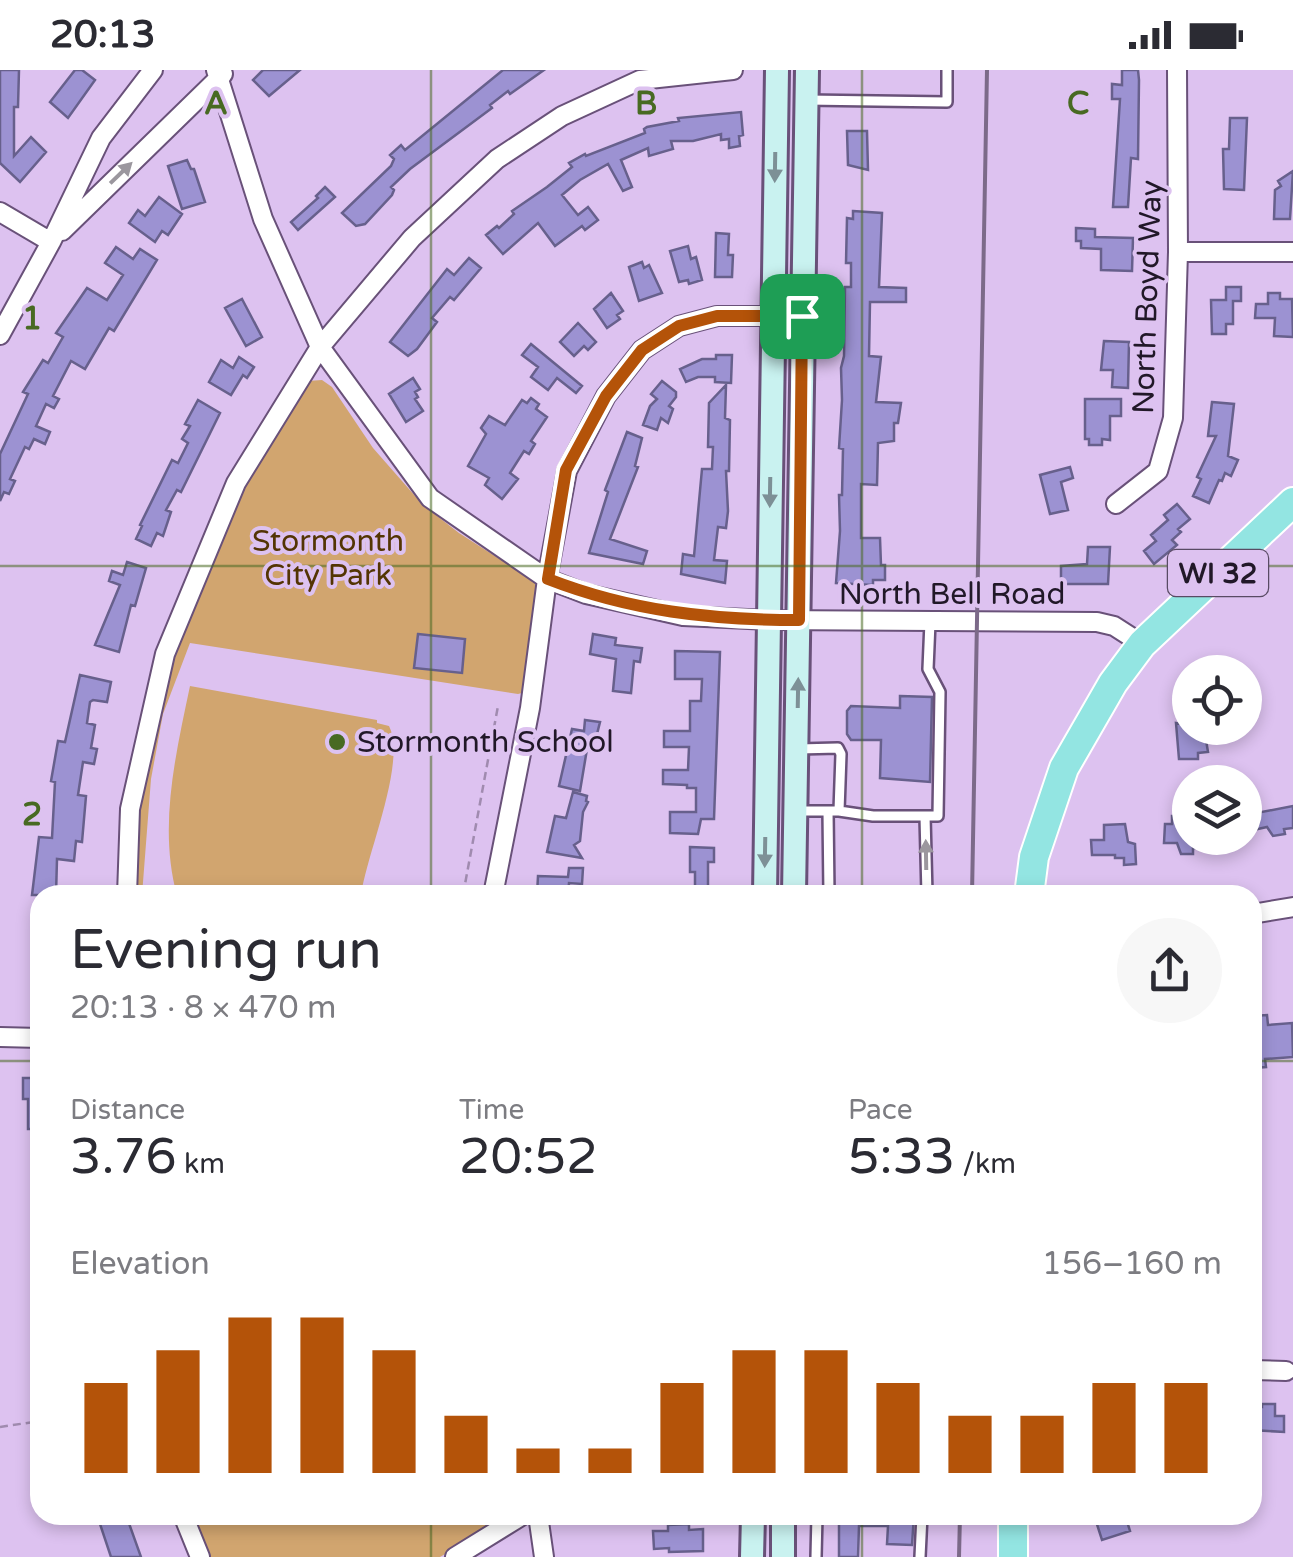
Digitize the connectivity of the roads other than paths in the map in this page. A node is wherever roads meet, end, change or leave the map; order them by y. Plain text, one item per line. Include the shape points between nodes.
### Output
1 (153, 70) edge
2 (733, 70) edge
3 (777, 70) edge
4 (807, 70) edge
5 (947, 70) edge
6 (1176, 70) edge
7 (220, 73) edge
8 (806, 100) junction
9 (0, 212) edge
10 (52, 242) junction
11 (1178, 252) junction
12 (1293, 252) edge
13 (802, 316) junction
14 (772, 317) junction
15 (0, 335) edge
16 (320, 347) junction
17 (1293, 502) edge
18 (1116, 504) dead end
19 (548, 579) junction
20 (768, 620) junction
21 (799, 620) junction
22 (930, 622) junction
23 (1142, 644) junction
24 (797, 749) junction
25 (766, 811) junction
26 (834, 811) junction
27 (796, 812) junction
28 (926, 816) junction
29 (127, 885) edge
30 (495, 885) edge
31 (764, 885) edge
32 (794, 885) edge
33 (830, 885) edge
34 (926, 885) edge
35 (1030, 885) edge
36 (1293, 907) edge
37 (1262, 912) edge
38 (0, 1037) edge
39 (30, 1038) edge
40 (1262, 1370) edge
41 (1286, 1371) dead end
42 (188, 1525) edge
43 (507, 1525) edge
44 (539, 1525) edge
45 (752, 1525) edge
46 (783, 1525) edge
47 (817, 1525) edge
48 (922, 1525) edge
49 (1013, 1525) edge
50 (200, 1557) edge
51 (455, 1557) edge
52 (544, 1557) edge
53 (752, 1557) edge
54 (783, 1557) edge
55 (816, 1557) edge
56 (920, 1557) edge
57 (1012, 1557) edge

1 - 10 street via 102,138
2 - 16 street via 640,80 562,116 514,148 412,238
3 -> 14 street
4 - 8 street
5 - 8 lane via 946,102
6 - 11 street, North Boyd Way
10 -> 7 street
7 - 16 street, North Bell Road via 264,219
8 - 13 street
9 - 10 street
10 - 15 street
11 - 12 street
11 - 18 street, North Boyd Way via 1168,443 1158,470
13 - 14 street
13 - 21 street
14 - 19 street via 717,316 679,326 642,350 606,396 566,470
14 -> 20 street
16 - 19 street, North Bell Road via 430,498
16 - 29 street via 236,483 165,654 130,809
17 - 23 main road, WI 32
19 - 20 street, North Bell Road via 683,616
19 - 30 street
20 - 21 street, North Bell Road
20 - 25 street
21 - 22 street, North Bell Road
24 -> 21 street
22 - 23 street, North Bell Road via 1097,622
22 - 28 lane via 928,669 940,692 938,816
23 - 35 main road, WI 32 via 1064,768
24 - 26 lane via 838,748
24 - 27 street
25 - 27 street
25 -> 31 street
26 - 27 lane
26 - 28 lane
26 - 33 lane
27 - 32 street
34 -> 28 lane
36 - 37 street
38 - 39 street
40 - 41 street
42 - 50 street
43 - 51 street
44 - 52 street
45 - 53 street
46 - 54 street
47 - 55 lane
48 - 56 lane
49 - 57 main road

